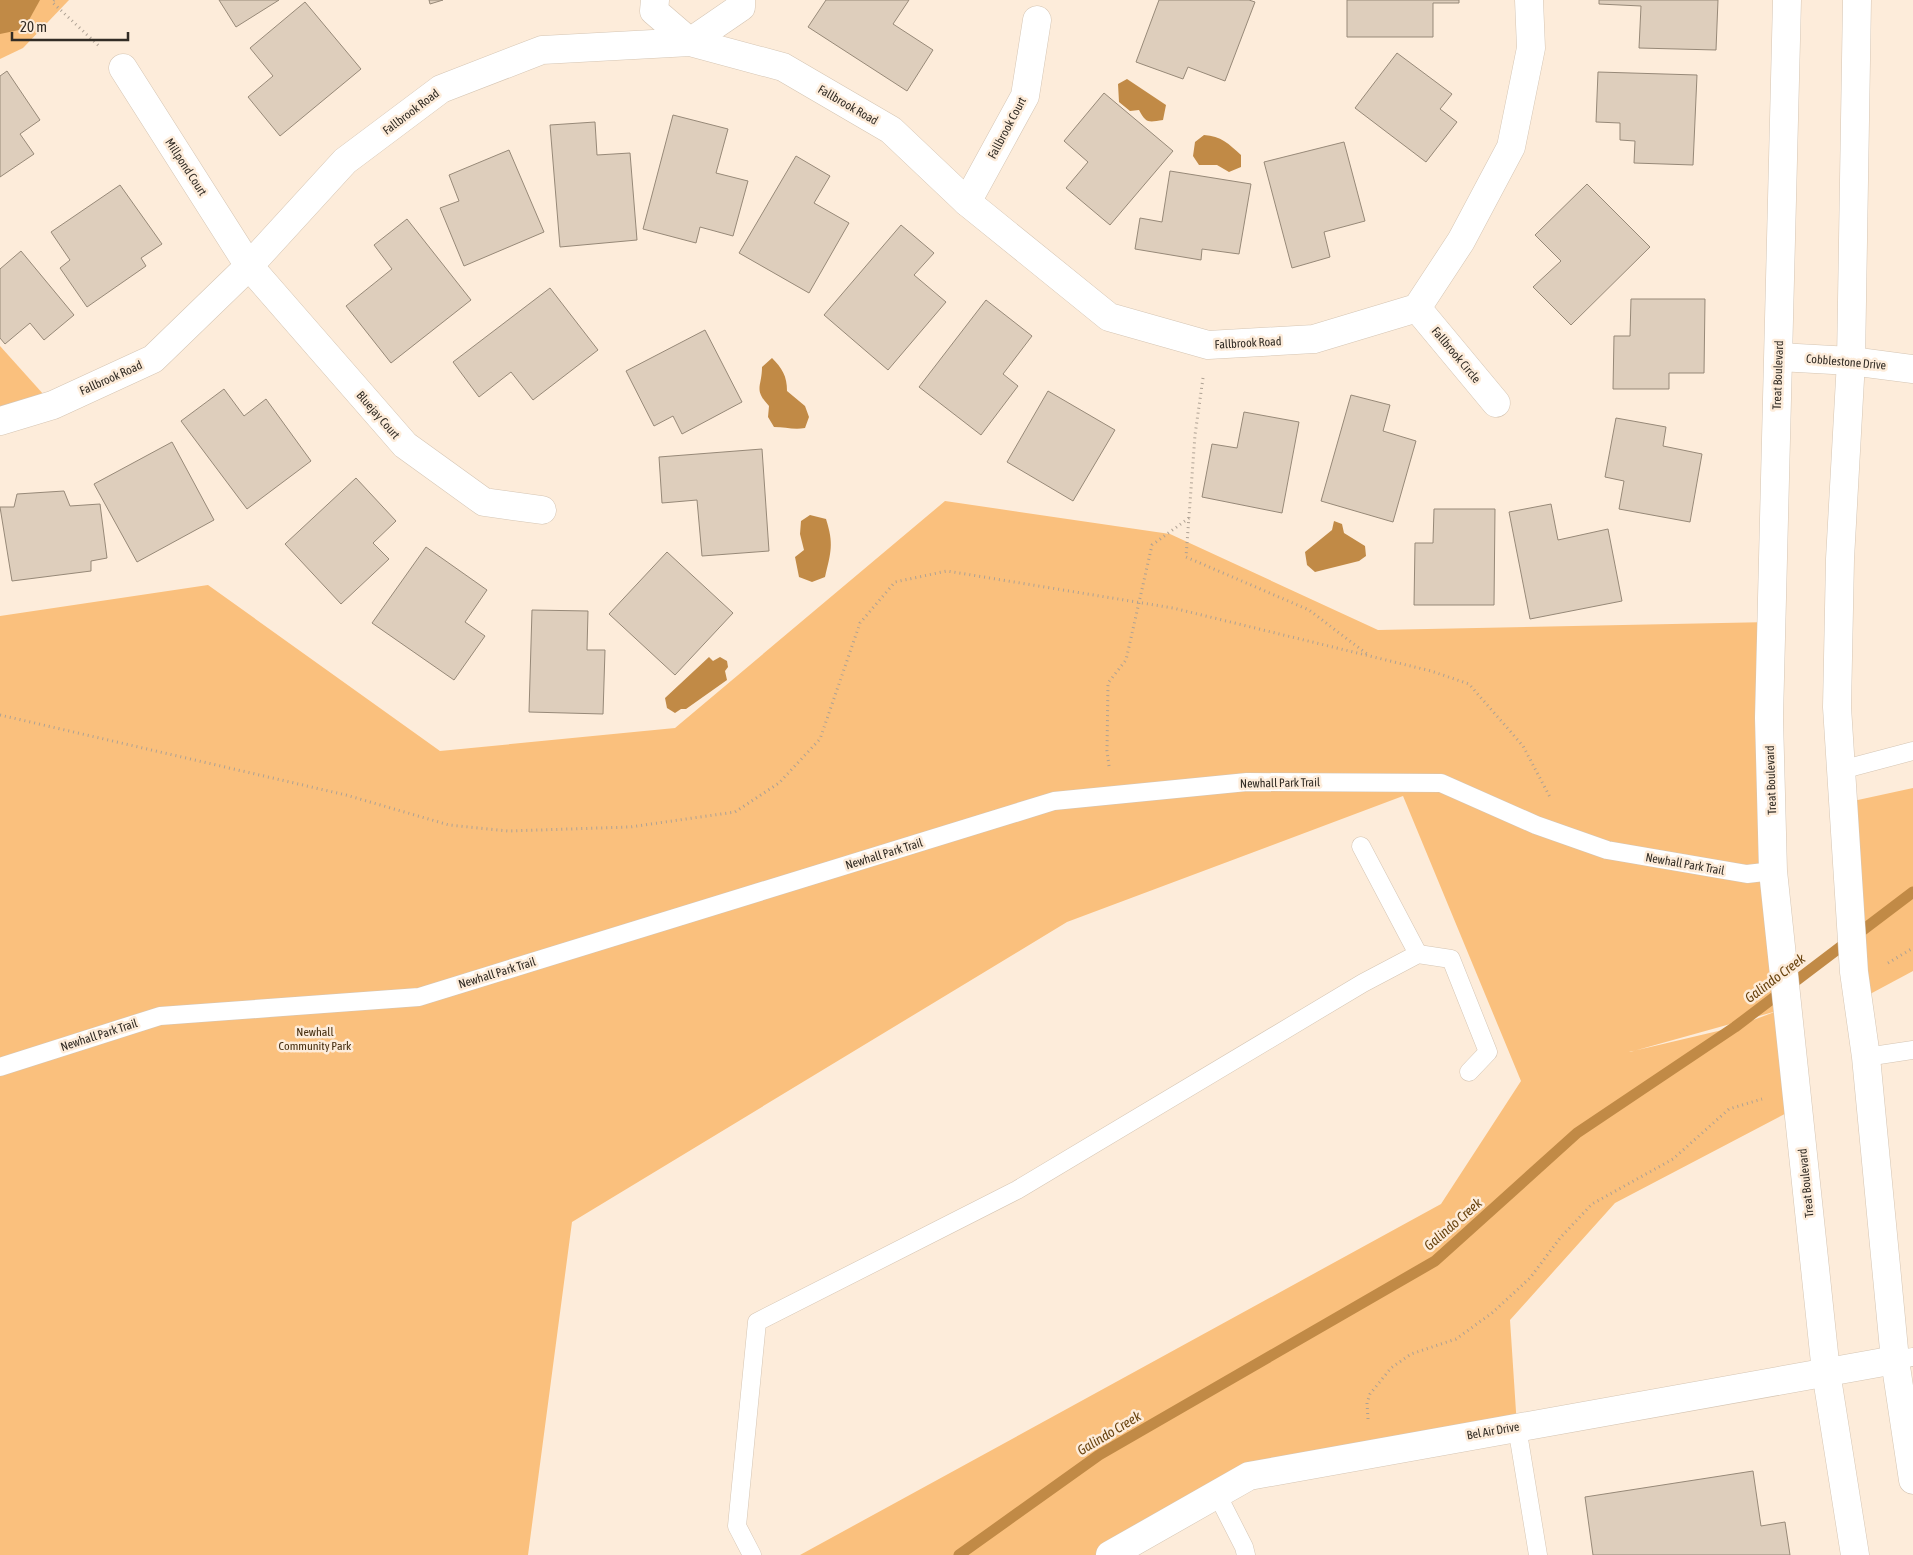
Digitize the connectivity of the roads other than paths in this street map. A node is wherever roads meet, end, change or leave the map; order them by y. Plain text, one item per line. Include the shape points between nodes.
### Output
1 (655, 0) edge
2 (741, 0) edge
3 (1529, 0) edge
4 (1787, 0) edge
5 (1857, 0) edge
6 (1037, 20) dead end
7 (690, 42) junction
8 (123, 68) road end
9 (967, 202) junction
10 (249, 266) junction
11 (1417, 308) junction
12 (1779, 357) junction
13 (1851, 361) junction
14 (1913, 369) edge
15 (1496, 403) dead end
16 (0, 421) edge
17 (542, 510) dead end
18 (1913, 751) edge
19 (1841, 770) junction
20 (1361, 846) dead end
21 (1773, 871) junction
22 (1418, 954) junction
23 (1913, 1050) edge
24 (1866, 1057) junction
25 (0, 1067) edge
26 (1469, 1072) dead end
27 (1904, 1358) edge
28 (1826, 1372) junction
29 (1517, 1427) junction
30 (1913, 1480) edge
31 (1217, 1494) junction
32 (752, 1555) edge
33 (1110, 1555) edge
34 (1246, 1555) edge
35 (1538, 1555) edge
36 (1855, 1555) edge

1 - 7 street via 654,11
2 - 7 street via 741,7
3 - 11 street via 1531,48 1511,147 1461,241
4 - 12 street, Treat Boulevard
5 - 13 street
6 - 9 street, Fallbrook Court via 1025,96
7 - 9 street, Fallbrook Road via 783,67 892,130
7 - 10 street, Fallbrook Road via 542,50 441,89 345,161
8 - 10 street, Millpond Court
9 - 11 street, Fallbrook Road via 1109,317 1208,345 1314,339
10 - 16 street, Fallbrook Road via 153,360 53,405
10 - 17 street, Bluejay Court via 405,445 484,502
11 - 15 street, Fallbrook Circle
12 - 13 street, Cobblestone Drive
12 - 21 street, Treat Boulevard via 1769,718
13 - 14 street, Cobblestone Drive
13 - 19 street via 1836,707
18 - 19 lane
19 - 24 street via 1854,972
20 - 22 lane
21 - 25 lane, Newhall Park Trail via 1747,874 1607,850 1536,825 1441,783 1247,782 1054,801 419,997 160,1016
21 - 28 street, Treat Boulevard
22 - 26 lane via 1451,959 1488,1052
22 - 32 lane via 1354,988 1017,1190 757,1322 737,1526
23 - 24 lane
24 - 27 street
27 - 28 street, Bel Air Drive
27 - 30 street
28 - 29 street, Bel Air Drive
28 - 36 street, Treat Boulevard
29 - 31 street, Bel Air Drive via 1249,1476
29 - 35 lane
31 - 33 street, Bel Air Drive
31 - 34 lane

